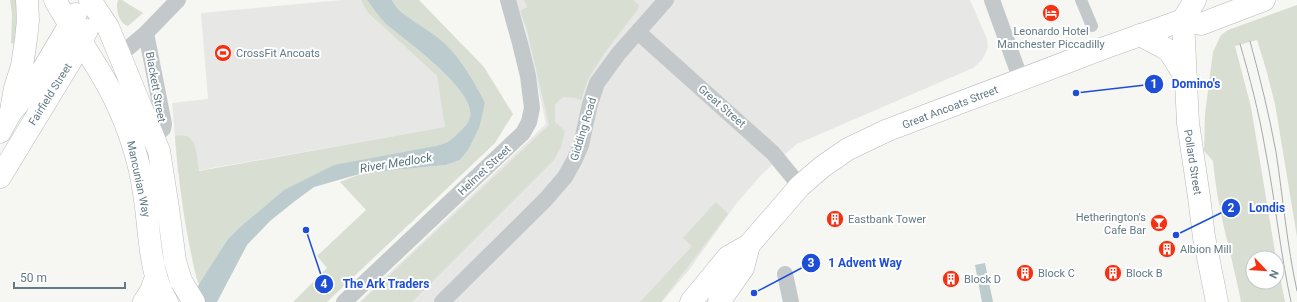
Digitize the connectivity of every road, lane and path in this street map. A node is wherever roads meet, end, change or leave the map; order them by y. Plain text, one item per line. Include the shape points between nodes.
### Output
1 (27, 0) edge
2 (55, 0) edge
3 (178, 0) edge
4 (508, 0) edge
5 (666, 0) edge
6 (992, 0) edge
7 (1081, 0) edge
8 (1195, 0) edge
9 (1264, 0) edge
10 (91, 4) edge
11 (1184, 19) junction
12 (1092, 26) dead end
13 (638, 32) junction
14 (75, 33) junction
15 (146, 33) junction
16 (1140, 35) junction
17 (120, 55) junction
18 (1185, 78) junction
19 (1021, 80) junction
20 (11, 112) junction
21 (0, 132) edge
22 (153, 136) junction
23 (0, 177) edge
24 (800, 186) junction
25 (748, 245) junction
26 (785, 274) dead end
27 (156, 277) junction
28 (144, 302) edge
29 (167, 302) edge
30 (194, 302) edge
31 (344, 302) edge
32 (442, 302) edge
33 (691, 302) edge
34 (719, 302) edge
35 (791, 302) edge
36 (1217, 302) edge

1 - 20 main road, Fairfield Street via 26,39
2 - 14 main road, Mancunian Way
3 - 15 street
4 - 31 street, Helmet Street via 528,76 532,108 529,122 523,133
5 - 13 street, Gidding Road
6 - 19 street
7 - 12 street
8 - 11 main road
9 - 11 main road via 1201,24
10 - 14 main road, Fairfield Street
10 - 17 main road, Mancunian Way via 108,27
11 - 16 main road, Great Ancoats Street
11 - 18 main road, Pollard Street
13 - 24 street, Great Street via 773,153
13 - 32 street, Gidding Road via 597,83 581,144 565,176 546,199
14 - 20 main road, Fairfield Street
14 - 23 main road, Fairfield Street
14 - 27 main road, Mancunian Way via 112,94 129,134 147,214
15 - 17 street
15 - 22 street, Blackett Street via 164,124 163,129
16 - 18 main road via 1164,47
16 - 19 main road, Great Ancoats Street
17 - 22 main road, Mancunian Way
18 - 36 main road, Pollard Street via 1188,123 1204,237
19 - 24 main road, Great Ancoats Street via 888,130 848,149
20 - 21 main road, Fairfield Street
22 - 30 main road, Mancunian Way via 159,151 175,261 181,281
24 - 25 main road, Great Ancoats Street
25 - 33 main road, Great Ancoats Street via 728,257
25 - 34 main road, Great Ancoats Street via 743,268
26 - 35 street
27 - 28 main road
27 - 29 main road, Mancunian Way

